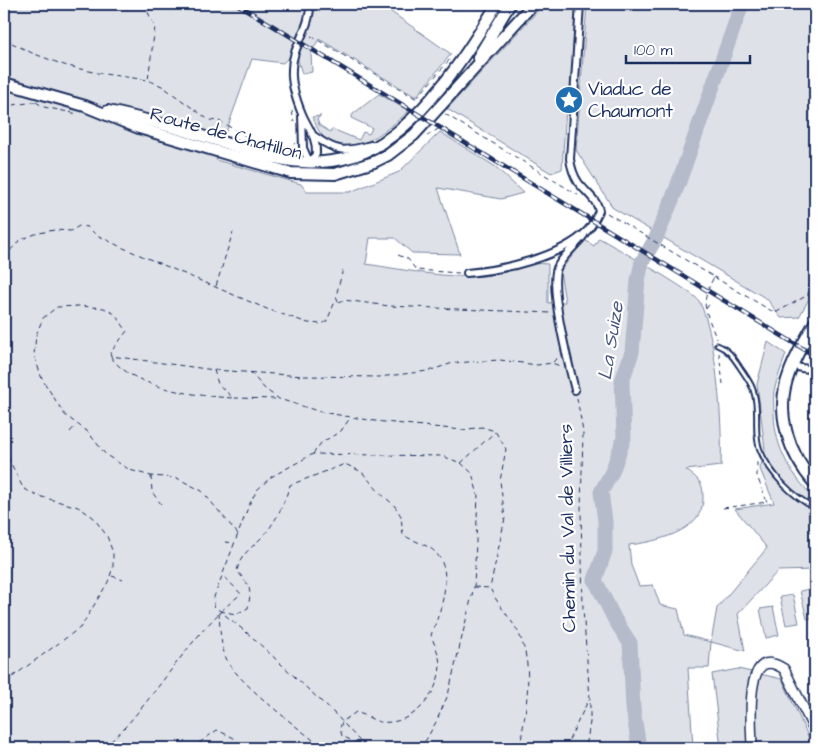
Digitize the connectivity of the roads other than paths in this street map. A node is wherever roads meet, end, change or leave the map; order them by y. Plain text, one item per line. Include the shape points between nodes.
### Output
1 (310, 4) edge
2 (497, 4) edge
3 (510, 4) edge
4 (533, 4) edge
5 (580, 4) edge
6 (469, 73) junction
7 (4, 83) edge
8 (85, 106) junction
9 (302, 114) junction
10 (314, 136) junction
11 (382, 141) junction
12 (303, 148) junction
13 (294, 161) junction
14 (309, 162) junction
15 (298, 174) junction
16 (318, 175) junction
17 (588, 230) junction
18 (467, 273) road end
19 (815, 322) edge
20 (718, 345) road end
21 (815, 361) edge
22 (792, 365) junction
23 (810, 368) junction
24 (815, 375) edge
25 (575, 390) road end
26 (815, 484) edge
27 (815, 508) edge
28 (815, 731) edge
29 (752, 748) edge

1 - 9 street via 309,22 293,58 292,70
2 - 11 main road, Route de Chatillon via 462,58 437,89 413,116
3 - 6 main road
4 - 6 main road, Route de Chatillon
5 - 17 street via 570,158 578,183 600,208
6 - 16 main road, Route de Chatillon via 439,110 388,155 351,170
7 - 8 main road, Route de Chatillon
8 - 13 main road, Route de Chatillon via 144,118
8 - 15 main road, Route de Chatillon via 139,128
9 - 10 street
9 - 12 street
10 - 11 street via 339,151
10 - 14 street via 316,154
11 - 14 main road, Route de Chatillon via 356,154 331,161
12 - 13 street
12 - 14 street
13 - 14 main road, Route de Chatillon
14 - 15 street
14 - 16 street
15 - 16 main road, Route de Chatillon
17 - 18 street via 568,244 530,260 490,271
17 - 25 street via 556,270 559,312
19 - 22 main road
20 - 27 lane via 733,358 754,392 760,449 768,463 793,494
21 - 23 street
22 - 23 street
22 - 26 main road via 784,393 787,435 799,463
23 - 24 street
28 - 29 main road via 784,669 764,664 758,668 753,682

